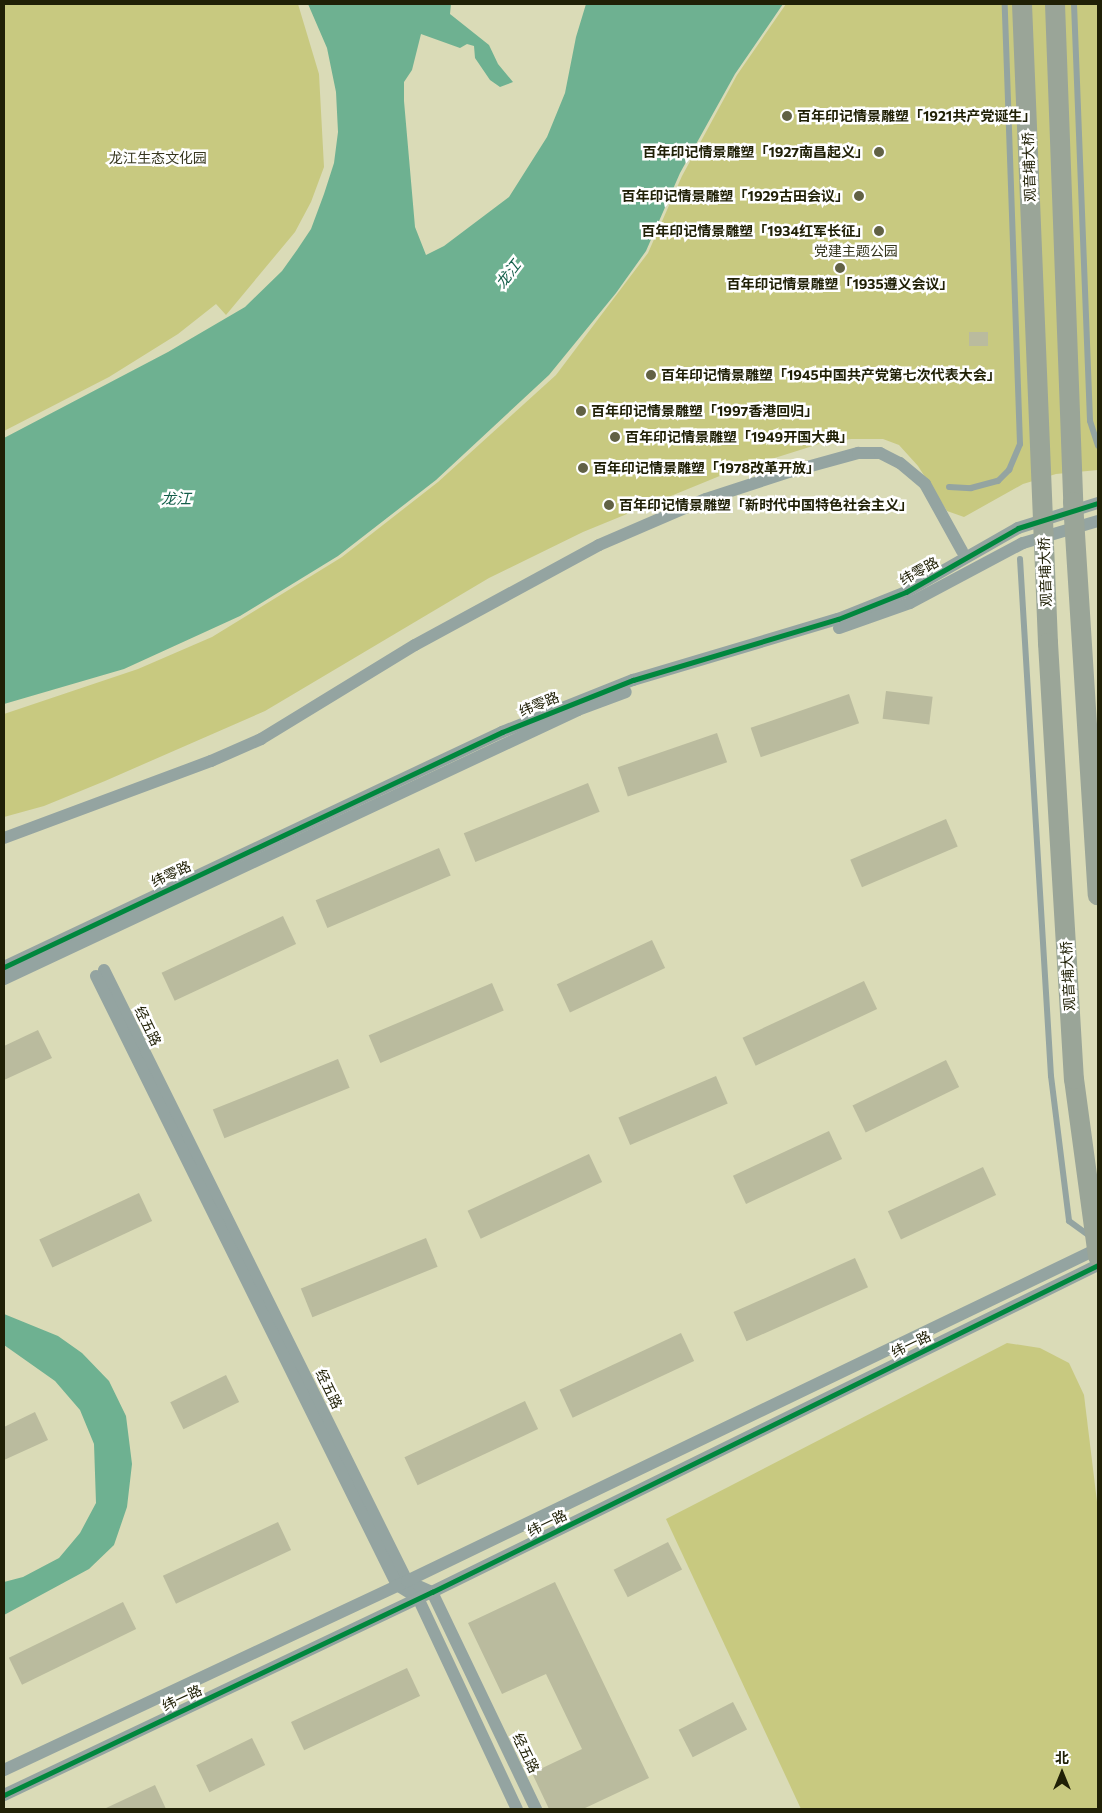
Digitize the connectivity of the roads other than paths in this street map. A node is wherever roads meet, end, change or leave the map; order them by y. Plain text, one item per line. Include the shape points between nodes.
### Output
1 (1005, 4) edge
2 (1022, 4) edge
3 (1055, 4) edge
4 (1074, 4) edge
5 (1098, 446) edge
6 (949, 487) dead end
7 (1098, 503) edge
8 (1098, 521) edge
9 (962, 551) dead end
10 (1020, 560) dead end
11 (4, 838) edge
12 (1098, 895) edge
13 (4, 967) edge
14 (100, 973) dead end
15 (4, 979) edge
16 (1097, 1253) edge
17 (402, 1583) junction
18 (432, 1592) junction
19 (418, 1598) junction
20 (4, 1770) edge
21 (4, 1795) edge
22 (517, 1809) edge
23 (536, 1809) edge

1 - 6 lane via 1020,444 1009,470 998,480 970,488
2 - 16 main road, 观音埔大桥, bridge via 1048,643 1074,1079
3 - 12 main road, bridge via 1073,502
4 - 5 lane via 1090,421
7 - 13 street, 纬零路 via 1018,528 906,592 838,619 632,680 502,732
8 - 15 street, 纬零路 via 1023,543 910,603 838,628 635,688 578,710
9 - 11 street via 925,484 880,454 858,454 789,472 706,499 599,545 423,640 261,738 211,761
10 - 16 lane via 1051,1076 1069,1222
14 - 17 street, 经五路
16 - 17 street, 纬一路
16 - 18 street, 纬一路
17 - 18 street
17 - 19 street
17 - 20 street, 纬一路
18 - 19 street, 纬一路
18 - 23 street, 经五路
19 - 21 street, 纬一路
19 - 22 street

